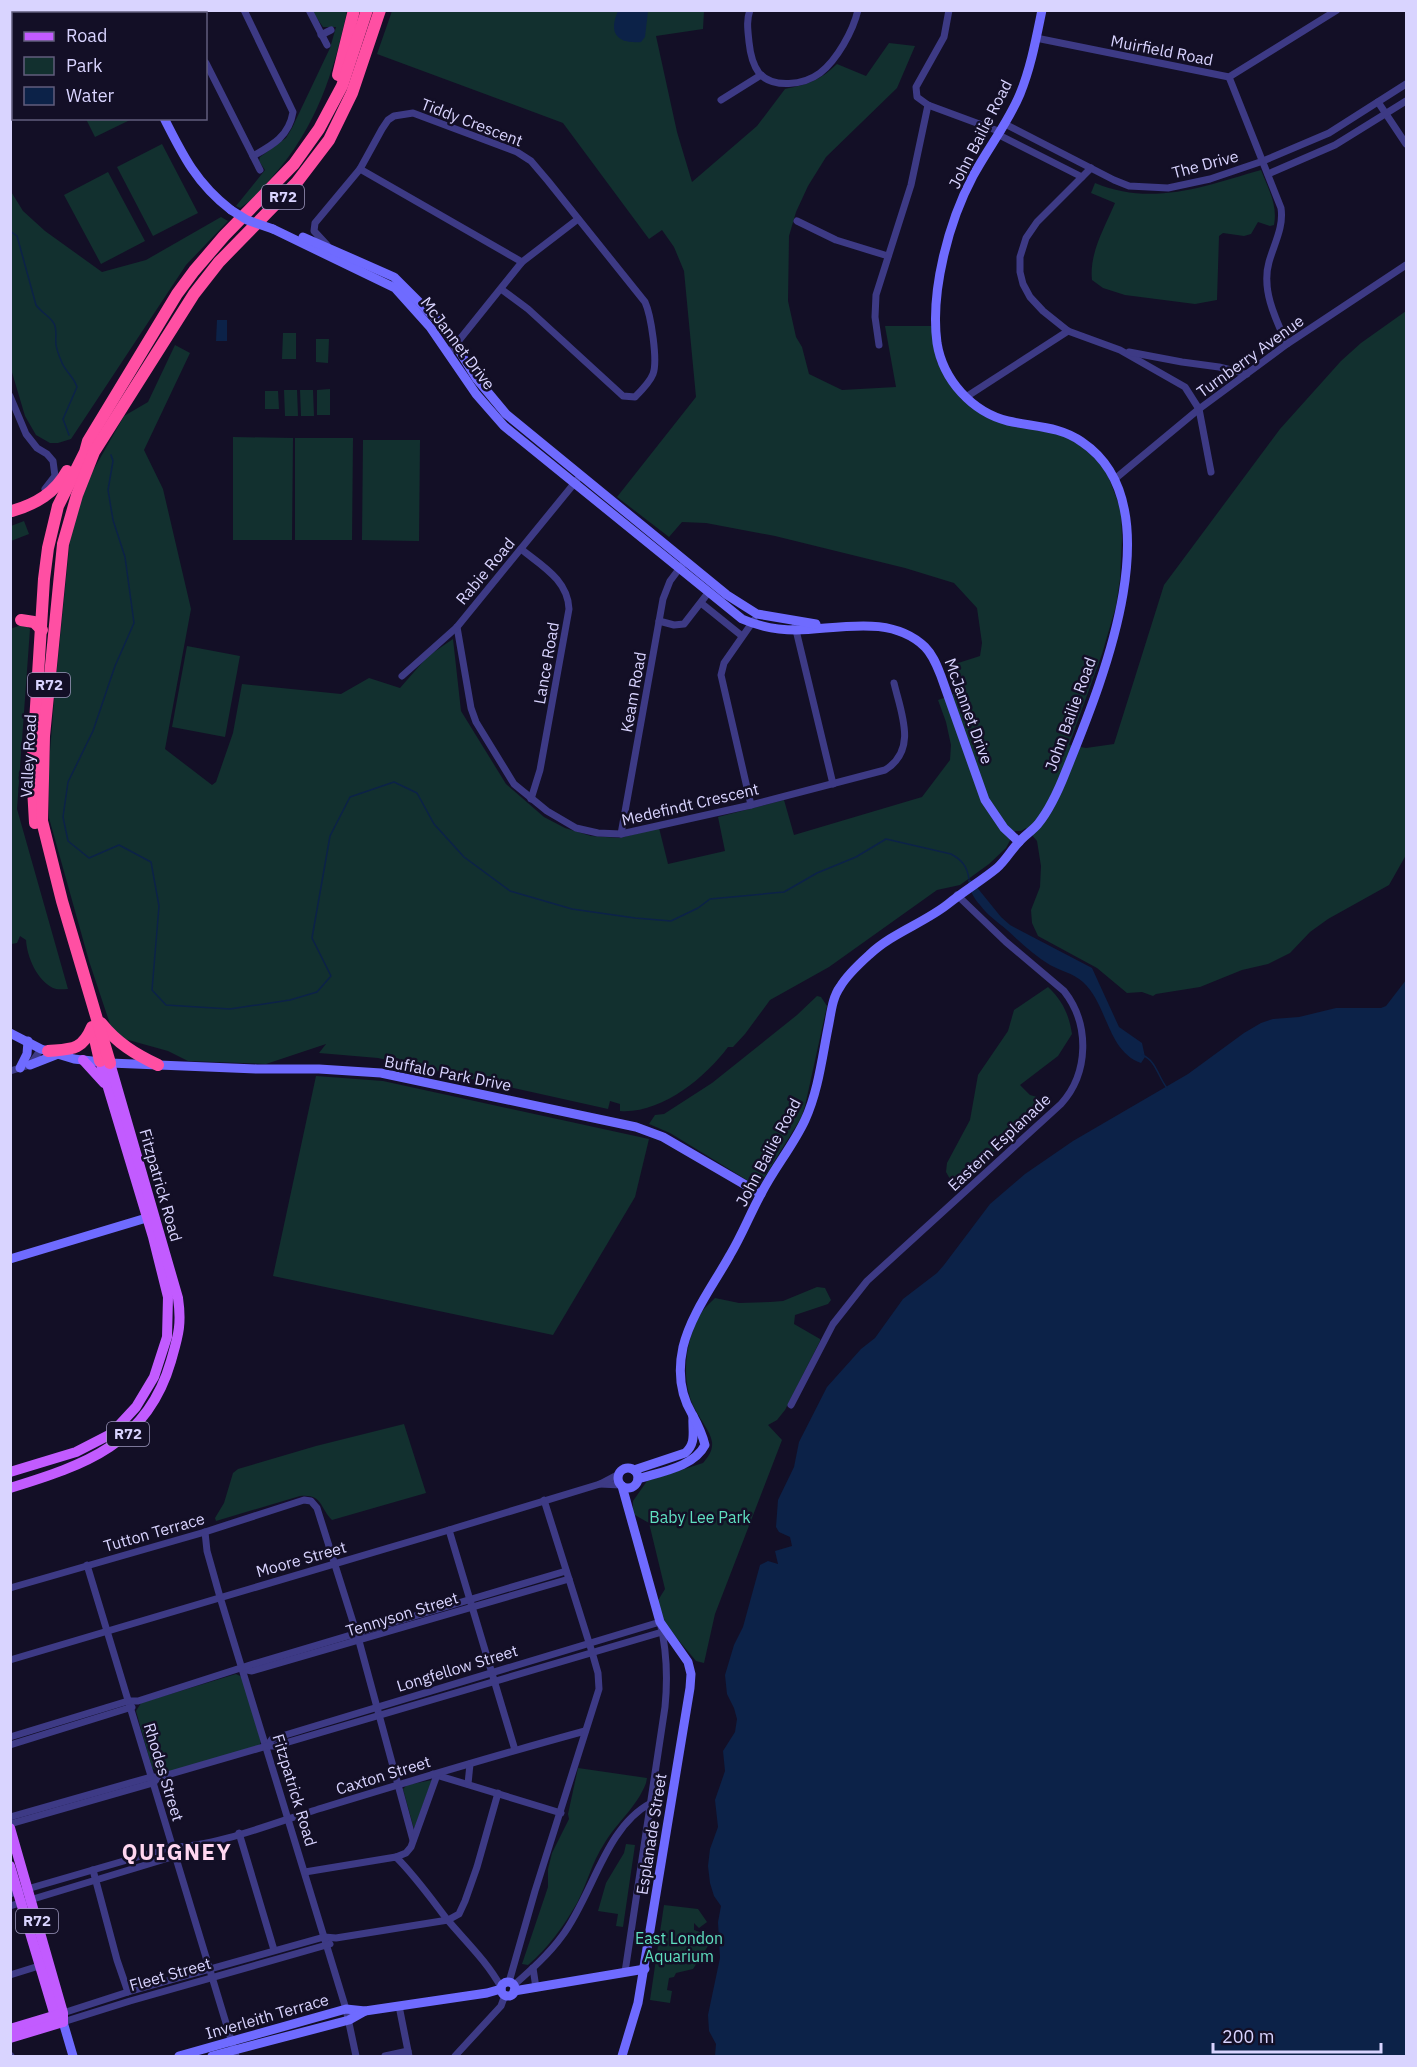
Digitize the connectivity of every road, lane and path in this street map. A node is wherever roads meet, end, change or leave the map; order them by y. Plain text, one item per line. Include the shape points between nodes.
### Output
1 (244, 10) edge
2 (309, 10) edge
3 (354, 10) edge
4 (367, 10) edge
5 (380, 10) edge
6 (387, 10) edge
7 (750, 10) edge
8 (858, 10) edge
9 (950, 10) edge
10 (1042, 10) edge
11 (1337, 10) edge
12 (331, 30) dead end
13 (321, 34) junction
14 (1036, 38) junction
15 (327, 45) dead end
16 (367, 52) junction
17 (207, 65) edge
18 (761, 75) junction
19 (1229, 77) junction
20 (1407, 84) edge
21 (721, 100) dead end
22 (1407, 101) edge
23 (1378, 102) junction
24 (928, 105) junction
25 (1386, 114) junction
26 (326, 116) junction
27 (165, 120) edge
28 (1001, 130) junction
29 (1407, 144) edge
30 (253, 156) junction
31 (1263, 161) junction
32 (1090, 168) junction
33 (360, 169) junction
34 (260, 170) dead end
35 (1268, 174) junction
36 (1082, 177) junction
37 (578, 219) junction
38 (797, 221) dead end
39 (273, 230) junction
40 (326, 250) junction
41 (888, 256) junction
42 (522, 262) junction
43 (1407, 265) edge
44 (501, 290) junction
45 (407, 293) junction
46 (1068, 331) junction
47 (456, 344) junction
48 (1287, 344) junction
49 (879, 345) dead end
50 (1120, 350) junction
51 (448, 354) junction
52 (1246, 374) junction
53 (10, 396) edge
54 (966, 397) junction
55 (1198, 410) junction
56 (87, 441) junction
57 (1211, 472) dead end
58 (581, 475) junction
59 (1116, 478) junction
60 (574, 484) junction
61 (11, 512) edge
62 (522, 549) junction
63 (61, 559) junction
64 (682, 565) junction
65 (708, 593) junction
66 (701, 603) junction
67 (43, 614) junction
68 (757, 614) junction
69 (659, 621) junction
70 (16, 622) edge
71 (752, 624) junction
72 (795, 626) junction
73 (457, 627) junction
74 (42, 630) junction
75 (742, 636) junction
76 (402, 676) dead end
77 (894, 683) dead end
78 (833, 784) junction
79 (531, 799) junction
80 (751, 805) junction
81 (621, 834) junction
82 (1019, 842) junction
83 (961, 893) junction
84 (94, 1022) junction
85 (10, 1033) edge
86 (28, 1041) junction
87 (49, 1052) junction
88 (83, 1060) junction
89 (105, 1062) junction
90 (30, 1065) junction
91 (158, 1065) junction
92 (15, 1070) edge
93 (108, 1088) junction
94 (761, 1194) junction
95 (151, 1216) junction
96 (10, 1259) edge
97 (791, 1405) dead end
98 (693, 1416) junction
99 (10, 1472) edge
100 (619, 1474) junction
101 (636, 1478) junction
102 (600, 1483) junction
103 (622, 1485) junction
104 (10, 1488) edge
105 (544, 1500) junction
106 (628, 1510) junction
107 (449, 1530) junction
108 (205, 1532) junction
109 (334, 1563) junction
110 (87, 1565) junction
111 (568, 1575) junction
112 (10, 1588) edge
113 (220, 1597) junction
114 (471, 1603) junction
115 (660, 1622) junction
116 (106, 1632) junction
117 (662, 1632) junction
118 (358, 1637) junction
119 (589, 1643) junction
120 (592, 1652) junction
121 (10, 1660) edge
122 (242, 1669) junction
123 (492, 1672) junction
124 (495, 1681) junction
125 (129, 1705) junction
126 (378, 1706) junction
127 (380, 1715) junction
128 (585, 1731) junction
129 (10, 1737) edge
130 (10, 1745) edge
131 (267, 1746) junction
132 (515, 1750) junction
133 (470, 1764) junction
134 (435, 1775) junction
135 (152, 1780) junction
136 (398, 1784) junction
137 (468, 1784) junction
138 (498, 1793) junction
139 (651, 1803) junction
140 (561, 1813) junction
141 (10, 1817) edge
142 (288, 1818) junction
143 (10, 1826) edge
144 (239, 1833) junction
145 (413, 1840) junction
146 (172, 1847) junction
147 (189, 1847) junction
148 (175, 1856) junction
149 (396, 1857) junction
150 (10, 1866) edge
151 (93, 1870) junction
152 (305, 1872) junction
153 (96, 1881) junction
154 (20, 1897) edge
155 (448, 1920) junction
156 (324, 1937) junction
157 (336, 1938) junction
158 (327, 1946) junction
159 (274, 1950) junction
160 (39, 1966) junction
161 (533, 1968) junction
162 (645, 1969) junction
163 (629, 1971) junction
164 (210, 1974) junction
165 (10, 1975) edge
166 (507, 1988) junction
167 (536, 1988) junction
168 (128, 1992) junction
169 (639, 1996) junction
170 (399, 2007) junction
171 (346, 2009) junction
172 (365, 2011) junction
173 (60, 2017) junction
174 (349, 2020) junction
175 (10, 2029) edge
176 (10, 2038) edge
177 (234, 2049) edge
178 (409, 2054) edge
179 (73, 2056) edge
180 (179, 2056) edge
181 (212, 2056) edge
182 (356, 2056) edge
183 (385, 2056) edge
184 (455, 2056) edge
185 (622, 2056) edge

1 - 30 street via 293,112 279,140
2 - 13 street
3 - 26 highway
4 - 26 highway, R72 via 342,87
5 - 16 highway, R72
6 - 16 highway via 376,42
7 - 18 street via 750,51
8 - 18 street via 851,32 817,75 782,84
9 - 24 street via 944,37 916,87 919,99
10 - 14 street, John Bailie Road
11 - 19 street, Muirfield Road
12 - 13 street
13 - 15 street
14 - 19 street, Muirfield Road
14 - 28 street, John Bailie Road via 1020,94
16 - 63 highway, Valley Road / R72 via 341,118 312,165 219,262 194,294 94,452 72,512
17 - 30 street
18 - 21 street
19 - 31 street
20 - 23 street, The Drive
22 - 25 street
23 - 25 street
23 - 31 street, The Drive via 1329,133
24 - 28 street
24 - 41 street via 911,185
25 - 29 street
25 - 35 street via 1335,145
26 - 56 highway, Valley Road / R72 via 294,164 224,236 177,294
27 - 39 street, bridge via 195,176 208,190 247,220
28 - 32 street, The Drive
28 - 36 street
28 - 54 street, John Bailie Road via 973,176 960,207 945,251 938,291 938,347 946,372
30 - 34 street
31 - 32 street, The Drive via 1168,188 1129,186
31 - 35 street
32 - 36 street
33 - 37 street, Tiddy Crescent via 388,120 413,113 517,152 531,161
33 - 40 street, Tiddy Crescent via 315,223 314,231
33 - 42 street
35 - 48 street via 1282,214 1267,279 1271,304
36 - 46 street via 1037,222 1020,257 1020,272 1030,297
37 - 42 street
37 - 44 street, Tiddy Crescent via 647,307 655,366 638,395 622,396 528,309
38 - 41 street via 836,240
39 - 40 street, McJannet Drive
39 - 40 street via 293,233
40 - 45 street, McJannet Drive
41 - 49 street via 875,305
42 - 44 street
43 - 48 street, Turnberry Avenue
44 - 47 street
45 - 47 street, McJannet Drive via 445,328
45 - 51 street, McJannet Drive
46 - 50 street
46 - 54 street
47 - 51 street
47 - 58 street, McJannet Drive via 476,378 506,414
48 - 52 street, Turnberry Avenue
50 - 52 street
50 - 55 street via 1180,383
51 - 60 street, McJannet Drive via 504,426
52 - 55 street, Turnberry Avenue
53 - 61 street via 21,425 37,448 53,461 54,476 37,496
54 - 59 street, John Bailie Road via 997,417 1054,429 1082,442
55 - 57 street
55 - 59 street, Turnberry Avenue
56 - 61 highway via 60,483 37,502
56 - 67 highway, Valley Road / R72 via 54,518
58 - 60 street, Rabie Road
58 - 64 street, McJannet Drive
59 - 82 street, John Bailie Road via 1127,529 1123,593 1113,641 1060,785 1047,811
60 - 62 street, Rabie Road
60 - 64 street, McJannet Drive
62 - 73 street, Rabie Road
62 - 79 street, Lance Road via 563,586 569,609 540,770
63 - 67 highway via 54,604
63 - 84 highway, Valley Road / R72 via 44,736 42,821
64 - 65 street, McJannet Drive
64 - 68 street, McJannet Drive
64 - 69 street, Keam Road via 666,590
65 - 66 street
65 - 71 street, McJannet Drive
66 - 69 street via 684,624
66 - 75 street
67 - 70 street
67 - 74 highway, Valley Road / R72
68 - 71 street
68 - 72 street, McJannet Drive
69 - 81 street, Keam Road
70 - 74 highway via 34,622
71 - 72 street, McJannet Drive
71 - 75 street
72 - 78 street
72 - 82 street, McJannet Drive via 893,628 926,648 941,676 985,800
73 - 76 street, Rabie Road
73 - 79 street, Medefindt Crescent via 476,722 514,784
74 - 84 highway, Valley Road / R72 via 32,770 35,824 58,915
75 - 80 street via 724,663 721,675
77 - 78 street, Medefindt Crescent via 905,733 898,760 885,770
78 - 80 street, Medefindt Crescent
79 - 81 street, Medefindt Crescent via 576,828
80 - 81 street, Medefindt Crescent
82 - 83 street, John Bailie Road via 1000,865
83 - 94 street, John Bailie Road via 879,946 839,987 806,1118
83 - 97 street, Eastern Esplanade via 1006,942 1071,1000 1083,1041 1076,1084 1061,1104 867,1281 833,1324
84 - 87 highway via 87,1038 75,1048
84 - 89 highway, Valley Road / R72
84 - 91 highway via 127,1049
85 - 86 street, Buffalo Park Drive
86 - 87 street, Buffalo Park Drive
86 - 92 street via 27,1054
87 - 88 street, Buffalo Park Drive
87 - 90 street
87 - 90 street
88 - 89 street, Buffalo Park Drive
88 - 93 main road
89 - 91 street, Buffalo Park Drive
89 - 93 main road, Fitzpatrick Road / R72
89 - 95 main road, Fitzpatrick Road / R72
90 - 92 street
91 - 94 street, Buffalo Park Drive via 381,1073 626,1125 663,1137
93 - 95 main road, Fitzpatrick Road / R72
94 - 98 street, John Bailie Road via 684,1341 681,1380
95 - 96 street
95 - 99 main road, Fitzpatrick Road / R72 via 168,1297 167,1337 154,1377 136,1407 111,1434 76,1452
95 - 104 main road, Fitzpatrick Road / R72 via 181,1317 156,1400 132,1431 99,1455 61,1473
98 - 101 street, John Bailie Road via 692,1447
98 - 101 street, John Bailie Road via 705,1445 702,1452 694,1459
100 - 101 street via 626,1468
100 - 102 street, Moore Street
100 - 103 street
101 - 103 street via 630,1488
101 - 106 street
102 - 103 street, Moore Street
102 - 105 street, Moore Street
103 - 106 street
105 - 107 street, Moore Street
105 - 111 street
106 - 115 street
107 - 109 street, Moore Street
107 - 114 street
108 - 109 street, Tutton Terrace via 311,1501 317,1508
108 - 110 street, Tutton Terrace
108 - 113 street, Fitzpatrick Road
109 - 113 street, Moore Street
109 - 118 street
110 - 112 street, Tutton Terrace
110 - 116 street, Rhodes Street
111 - 114 street, Tennyson Street
111 - 119 street
113 - 116 street, Moore Street
113 - 122 street, Fitzpatrick Road
114 - 118 street, Tennyson Street
114 - 123 street
115 - 117 street
115 - 119 street, Longfellow Street
115 - 162 street, Esplanade Street via 688,1662 691,1674
116 - 121 street, Moore Street
116 - 125 street, Rhodes Street
117 - 120 street, Longfellow Street
117 - 139 street via 668,1679
118 - 122 street, Tennyson Street
118 - 126 street
119 - 120 street
119 - 123 street, Longfellow Street
120 - 124 street, Longfellow Street
120 - 128 street via 599,1689
122 - 125 street, Tennyson Street
122 - 131 street, Fitzpatrick Road
123 - 124 street
123 - 126 street, Longfellow Street
124 - 127 street, Longfellow Street
124 - 132 street
125 - 129 street, Tennyson Street
125 - 130 street, Tennyson Street
125 - 135 street, Rhodes Street
126 - 127 street
126 - 131 street, Longfellow Street via 272,1739
127 - 131 street, Longfellow Street
127 - 136 street
128 - 132 street, Caxton Street
128 - 140 street
131 - 135 street, Longfellow Street
131 - 142 street, Fitzpatrick Road
132 - 133 street, Caxton Street
133 - 134 street, Caxton Street
133 - 137 street
134 - 136 street, Caxton Street
134 - 137 street
134 - 145 street
135 - 141 street, Longfellow Street
135 - 143 street, Longfellow Street
135 - 146 street, Rhodes Street
136 - 142 street, Caxton Street
136 - 145 street
137 - 138 street
138 - 140 street
138 - 155 street via 465,1901 459,1914
139 - 161 street via 622,1826 562,1936
139 - 163 street
140 - 166 street
142 - 144 street, Caxton Street
142 - 152 street, Fitzpatrick Road
143 - 154 main road, R72
144 - 147 street, Caxton Street
144 - 159 street
145 - 149 street via 406,1853
146 - 147 street, Caxton Street
146 - 148 street, Rhodes Street
146 - 151 street, Caxton Street
147 - 148 street, Caxton Street
148 - 153 street, Caxton Street
148 - 164 street, Rhodes Street
149 - 152 street
149 - 155 street
150 - 154 main road, R72
151 - 153 street
151 - 154 street, Caxton Street
152 - 156 street, Fitzpatrick Road
153 - 154 street, Caxton Street
153 - 168 street
154 - 160 main road, R72
154 - 173 main road, R72
155 - 157 street, Fleet Street
155 - 166 street
156 - 157 street, Fleet Street
156 - 158 street, Fitzpatrick Road
156 - 159 street, Fleet Street
157 - 158 street, Fleet Street
158 - 164 street, Fleet Street
158 - 171 street, Fitzpatrick Road
159 - 164 street, Fleet Street
160 - 165 street
160 - 173 main road, R72
161 - 166 street
161 - 167 street
162 - 163 street, Inverleith Terrace
162 - 169 street, Esplanade Street
163 - 167 street, Inverleith Terrace
163 - 169 street
164 - 168 street, Fleet Street
164 - 173 street, Fleet Street
164 - 177 street, Rhodes Street
166 - 167 street, Inverleith Terrace
166 - 170 street, Inverleith Terrace
166 - 184 street via 501,2006
168 - 173 street, Fleet Street
169 - 185 street, Esplanade Street
170 - 172 street, Inverleith Terrace
170 - 178 street
171 - 172 street, Inverleith Terrace
171 - 174 street, Fitzpatrick Road
171 - 177 street, Inverleith Terrace
172 - 174 street, Inverleith Terrace
173 - 175 main road, Fleet Street
173 - 176 main road, Fleet Street
173 - 179 street
174 - 177 street, Inverleith Terrace
174 - 182 street, Fitzpatrick Road
177 - 180 street, Inverleith Terrace
177 - 181 street, Inverleith Terrace
178 - 183 street

